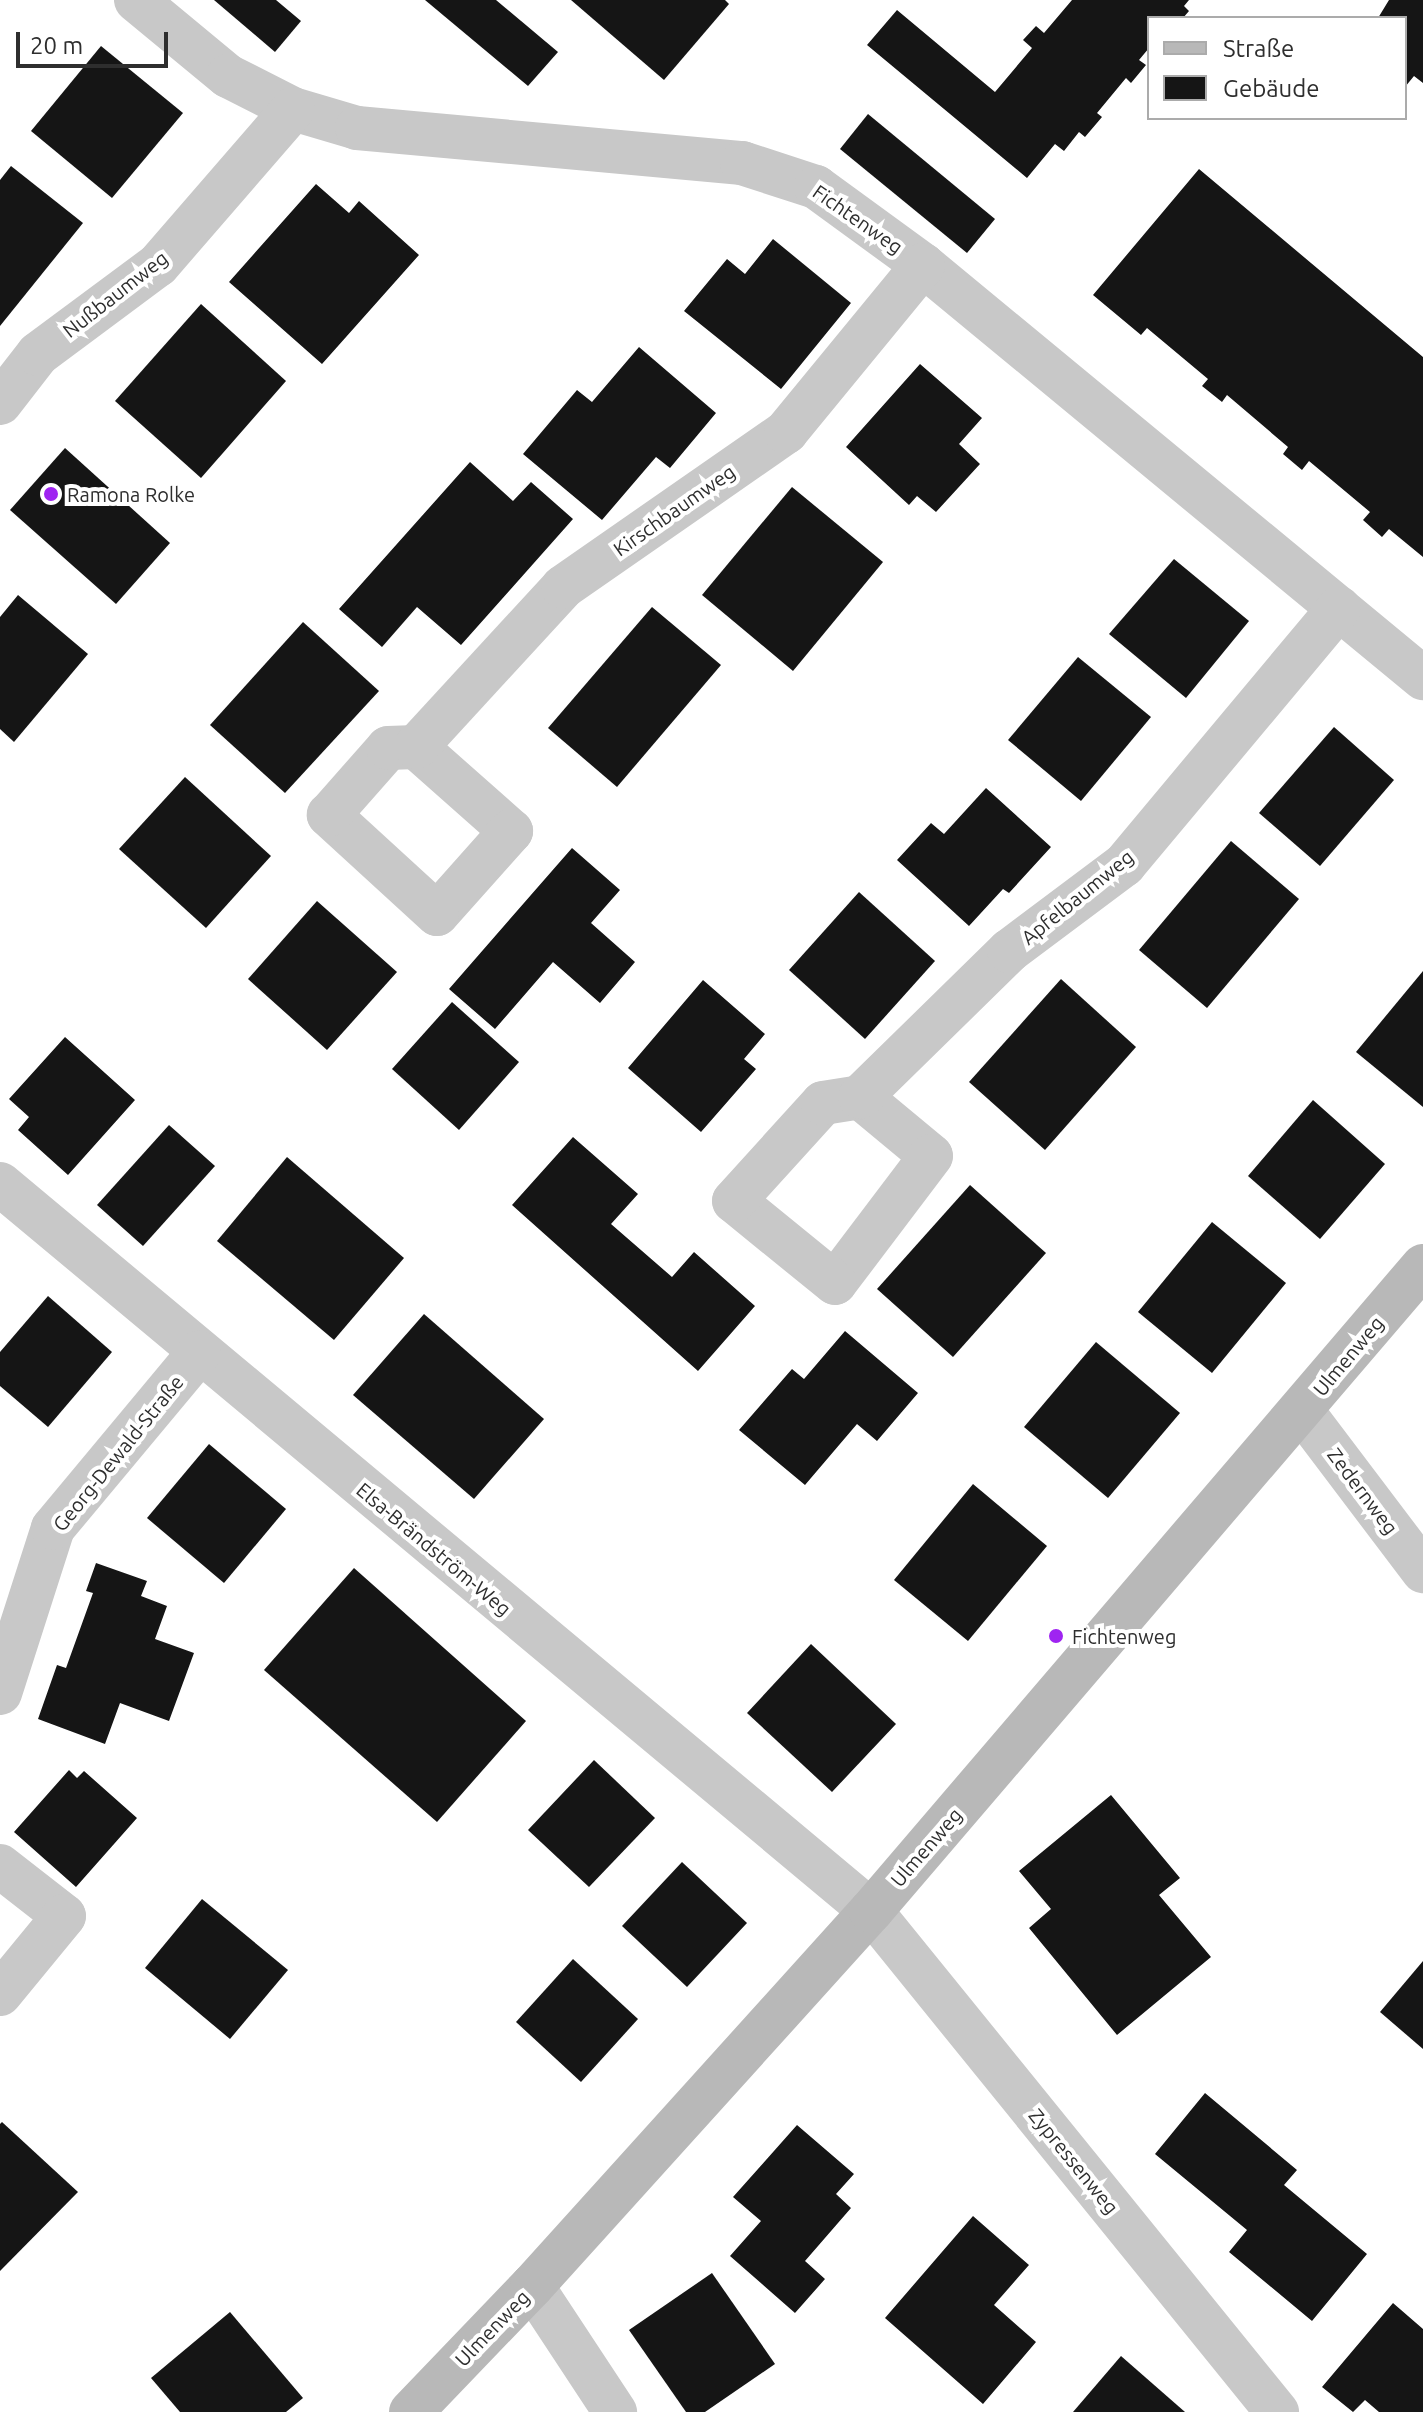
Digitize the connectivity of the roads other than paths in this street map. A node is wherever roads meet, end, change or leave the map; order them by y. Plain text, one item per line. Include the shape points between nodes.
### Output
1 (136, 0) edge
2 (293, 109) junction
3 (923, 265) junction
4 (0, 403) edge
5 (1339, 608) junction
6 (1423, 678) edge
7 (416, 747) dead end
8 (860, 1097) dead end
9 (0, 1184) edge
10 (1423, 1266) edge
11 (199, 1353) junction
12 (1302, 1411) junction
13 (1423, 1571) edge
14 (0, 1693) edge
15 (0, 1866) edge
16 (871, 1911) junction
17 (0, 1994) edge
18 (532, 2286) junction
19 (411, 2412) edge
20 (615, 2412) edge
21 (1277, 2412) edge

1 - 2 street, Fichtenweg via 228,76
2 - 3 street, Fichtenweg via 357,128 742,163 816,187
2 - 4 street, Nußbaumweg via 158,265 38,354
3 - 5 street, Fichtenweg
3 - 7 street, Kirschbaumweg via 786,432 563,587
5 - 6 street, Fichtenweg
5 - 8 street, Apfelbaumweg via 1124,865 1009,951
9 - 11 street, Elsa-Brändström-Weg
10 - 12 street, Ulmenweg
11 - 14 street, Georg-Dewald-Straße via 53,1528
11 - 16 street, Elsa-Brändström-Weg
12 - 13 street, Zedernweg
12 - 16 street, Ulmenweg
15 - 17 street via 64,1916
16 - 18 street, Ulmenweg
16 - 21 street, Zypressenweg
18 - 19 street, Ulmenweg
18 - 20 street

